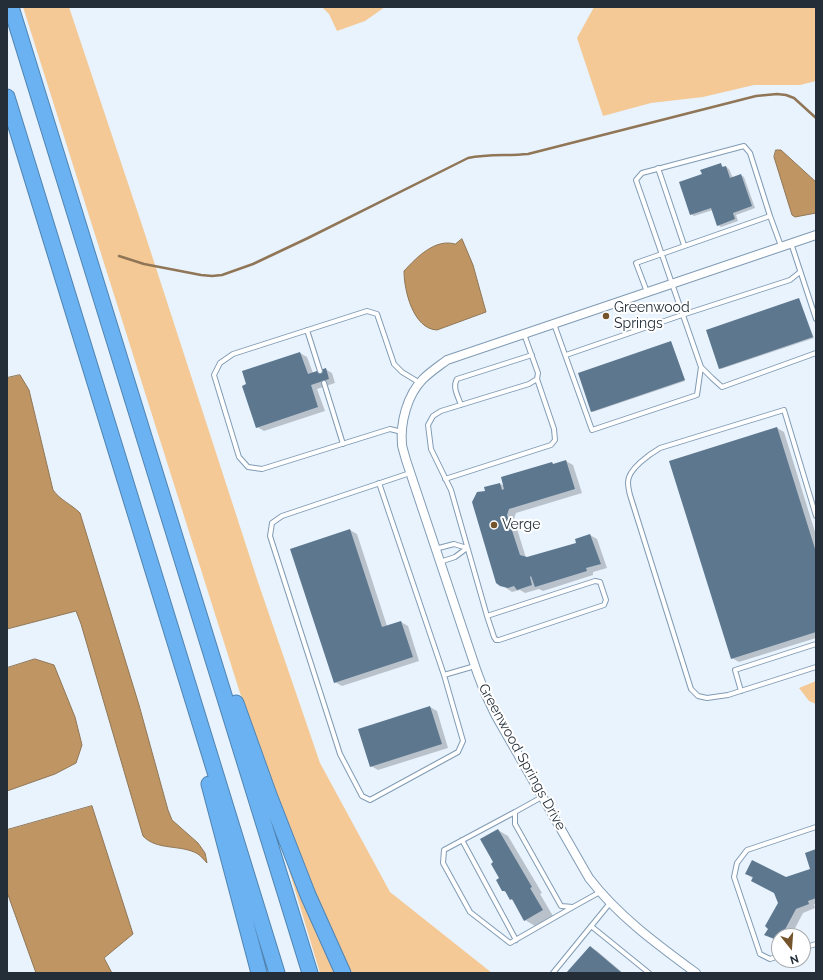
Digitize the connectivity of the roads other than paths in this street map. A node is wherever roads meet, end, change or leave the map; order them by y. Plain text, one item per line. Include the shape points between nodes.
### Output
1 (11, 7) edge
2 (7, 97) edge
3 (658, 168) junction
4 (770, 216) junction
5 (816, 235) edge
6 (791, 243) junction
7 (684, 245) junction
8 (781, 246) junction
9 (661, 254) junction
10 (800, 272) junction
11 (672, 284) junction
12 (647, 292) junction
13 (682, 315) junction
14 (816, 318) edge
15 (554, 324) junction
16 (307, 330) junction
17 (524, 334) junction
18 (816, 353) edge
19 (532, 355) junction
20 (566, 355) junction
21 (702, 367) junction
22 (320, 371) dead end
23 (537, 379) junction
24 (324, 383) dead end
25 (420, 383) junction
26 (461, 405) junction
27 (402, 432) junction
28 (344, 444) junction
29 (410, 473) junction
30 (445, 479) junction
31 (379, 483) junction
32 (169, 515) junction
33 (816, 516) edge
34 (467, 548) junction
35 (435, 549) junction
36 (440, 562) junction
37 (160, 589) junction
38 (486, 616) junction
39 (816, 644) edge
40 (475, 666) junction
41 (816, 667) edge
42 (444, 675) junction
43 (741, 691) junction
44 (542, 797) junction
45 (515, 812) junction
46 (816, 827) edge
47 (462, 840) junction
48 (600, 892) junction
49 (610, 903) junction
50 (573, 907) junction
51 (591, 926) junction
52 (516, 940) junction
53 (771, 959) edge
54 (259, 973) edge
55 (277, 973) edge
56 (310, 973) edge
57 (343, 973) edge
58 (552, 973) edge
59 (649, 973) edge
60 (696, 973) edge

1 - 32 highway
2 - 37 highway
3 - 4 lane via 744,146 750,153
3 - 7 lane
3 - 9 lane via 642,173 636,180
4 - 7 lane
4 - 8 lane
5 - 6 street
6 - 8 street
6 - 10 lane
7 - 9 lane
8 - 11 street
9 - 11 lane
9 - 12 lane via 636,263
10 - 13 lane via 790,280
10 - 14 lane
11 - 12 street
11 - 13 lane
12 - 15 street
13 - 20 lane
13 - 21 lane
15 - 17 street
15 - 20 lane
16 - 22 lane
16 - 25 lane via 367,311 377,314 394,364
16 - 28 lane via 233,354 220,363 214,374 239,457 248,467 262,469
17 - 19 lane
17 - 25 street via 447,360
18 - 21 lane via 722,387
19 - 23 lane via 538,373
19 - 26 lane via 457,379 455,387
20 - 21 lane via 592,430 697,396
23 - 26 lane via 529,384
23 - 30 lane via 554,429 555,440 551,446
24 - 28 lane
25 - 27 street, Greenwood Springs Drive via 408,402
26 - 30 lane via 441,411 433,416 428,425 431,449
27 - 28 lane via 390,430
27 - 29 street, Greenwood Springs Drive via 402,446
29 - 31 lane
29 - 35 street, Greenwood Springs Drive
30 - 34 lane
31 - 42 lane
31 - 42 lane via 282,516 272,523 270,536 340,754 362,796 370,800 458,752 464,741
32 - 56 highway
32 - 57 highway via 272,802 308,895
33 - 43 lane via 784,410 660,448 644,458 627,481 691,689 698,696 707,698
34 - 35 lane via 454,544
34 - 36 lane via 455,557
34 - 38 lane
35 - 36 street, Greenwood Springs Drive
36 - 40 street, Greenwood Springs Drive
37 - 54 highway
37 - 55 highway
38 - 38 lane via 494,637 499,640 604,605 606,600 600,582 595,581
39 - 43 lane via 735,670
40 - 42 lane
40 - 44 street, Greenwood Springs Drive via 496,716
41 - 43 lane
44 - 45 lane
44 - 48 street, Greenwood Springs Drive via 589,878
45 - 47 lane
45 - 50 lane via 515,824 561,906
46 - 53 lane via 747,850 737,863 734,877 760,954
47 - 52 lane
47 - 52 lane via 444,850 443,863 470,912 510,943
48 - 49 street, Greenwood Springs Drive
48 - 50 lane
49 - 51 lane
49 - 60 street, Greenwood Springs Drive via 662,948
50 - 52 lane
51 - 58 lane
51 - 59 lane

